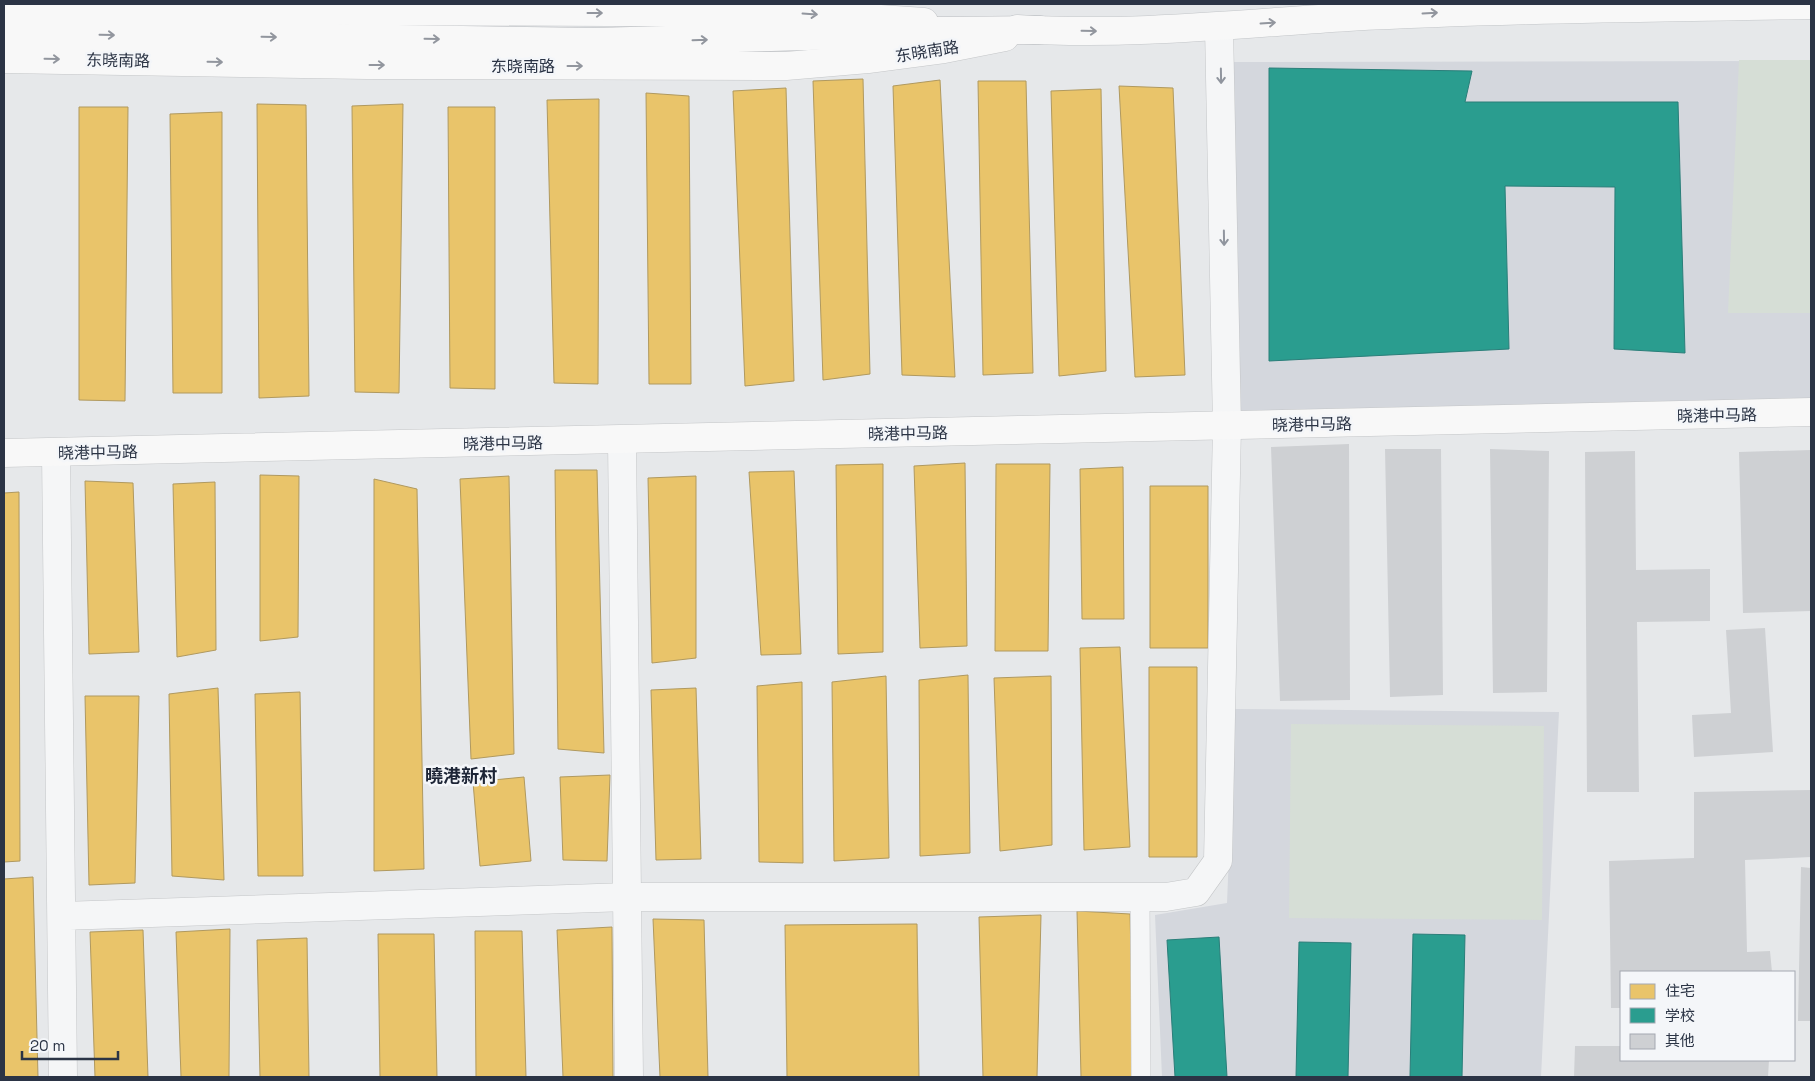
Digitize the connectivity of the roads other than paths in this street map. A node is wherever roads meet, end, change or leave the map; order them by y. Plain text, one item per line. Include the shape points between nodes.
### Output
1 (776, 4) edge
2 (785, 4) edge
3 (1811, 5) edge
4 (4, 15) edge
5 (1219, 27) junction
6 (1040, 30) junction
7 (4, 33) edge
8 (4, 59) edge
9 (1811, 412) edge
10 (1227, 426) junction
11 (622, 440) junction
12 (4, 453) edge
13 (56, 453) junction
14 (627, 897) junction
15 (1140, 897) junction
16 (62, 916) junction
17 (63, 1077) edge
18 (629, 1077) edge
19 (1141, 1077) edge

1 - 2 main road
5 -> 3 main road, 东晓南路 via 1474,11
4 -> 6 main road, 东晓南路 via 172,10 793,13
6 -> 5 main road, 东晓南路
5 -> 10 street
7 -> 6 main road via 652,41
8 -> 6 main road, 东晓南路 via 376,65 786,66 944,49
9 - 10 main road, 晓港中马路
10 - 11 main road, 晓港中马路
10 - 15 street via 1218,861 1196,892
11 - 13 main road, 晓港中马路
11 - 14 street
12 - 13 main road, 晓港中马路
13 - 16 street
14 - 15 street
14 - 16 street
14 - 18 street
15 - 19 lane
16 - 17 street

